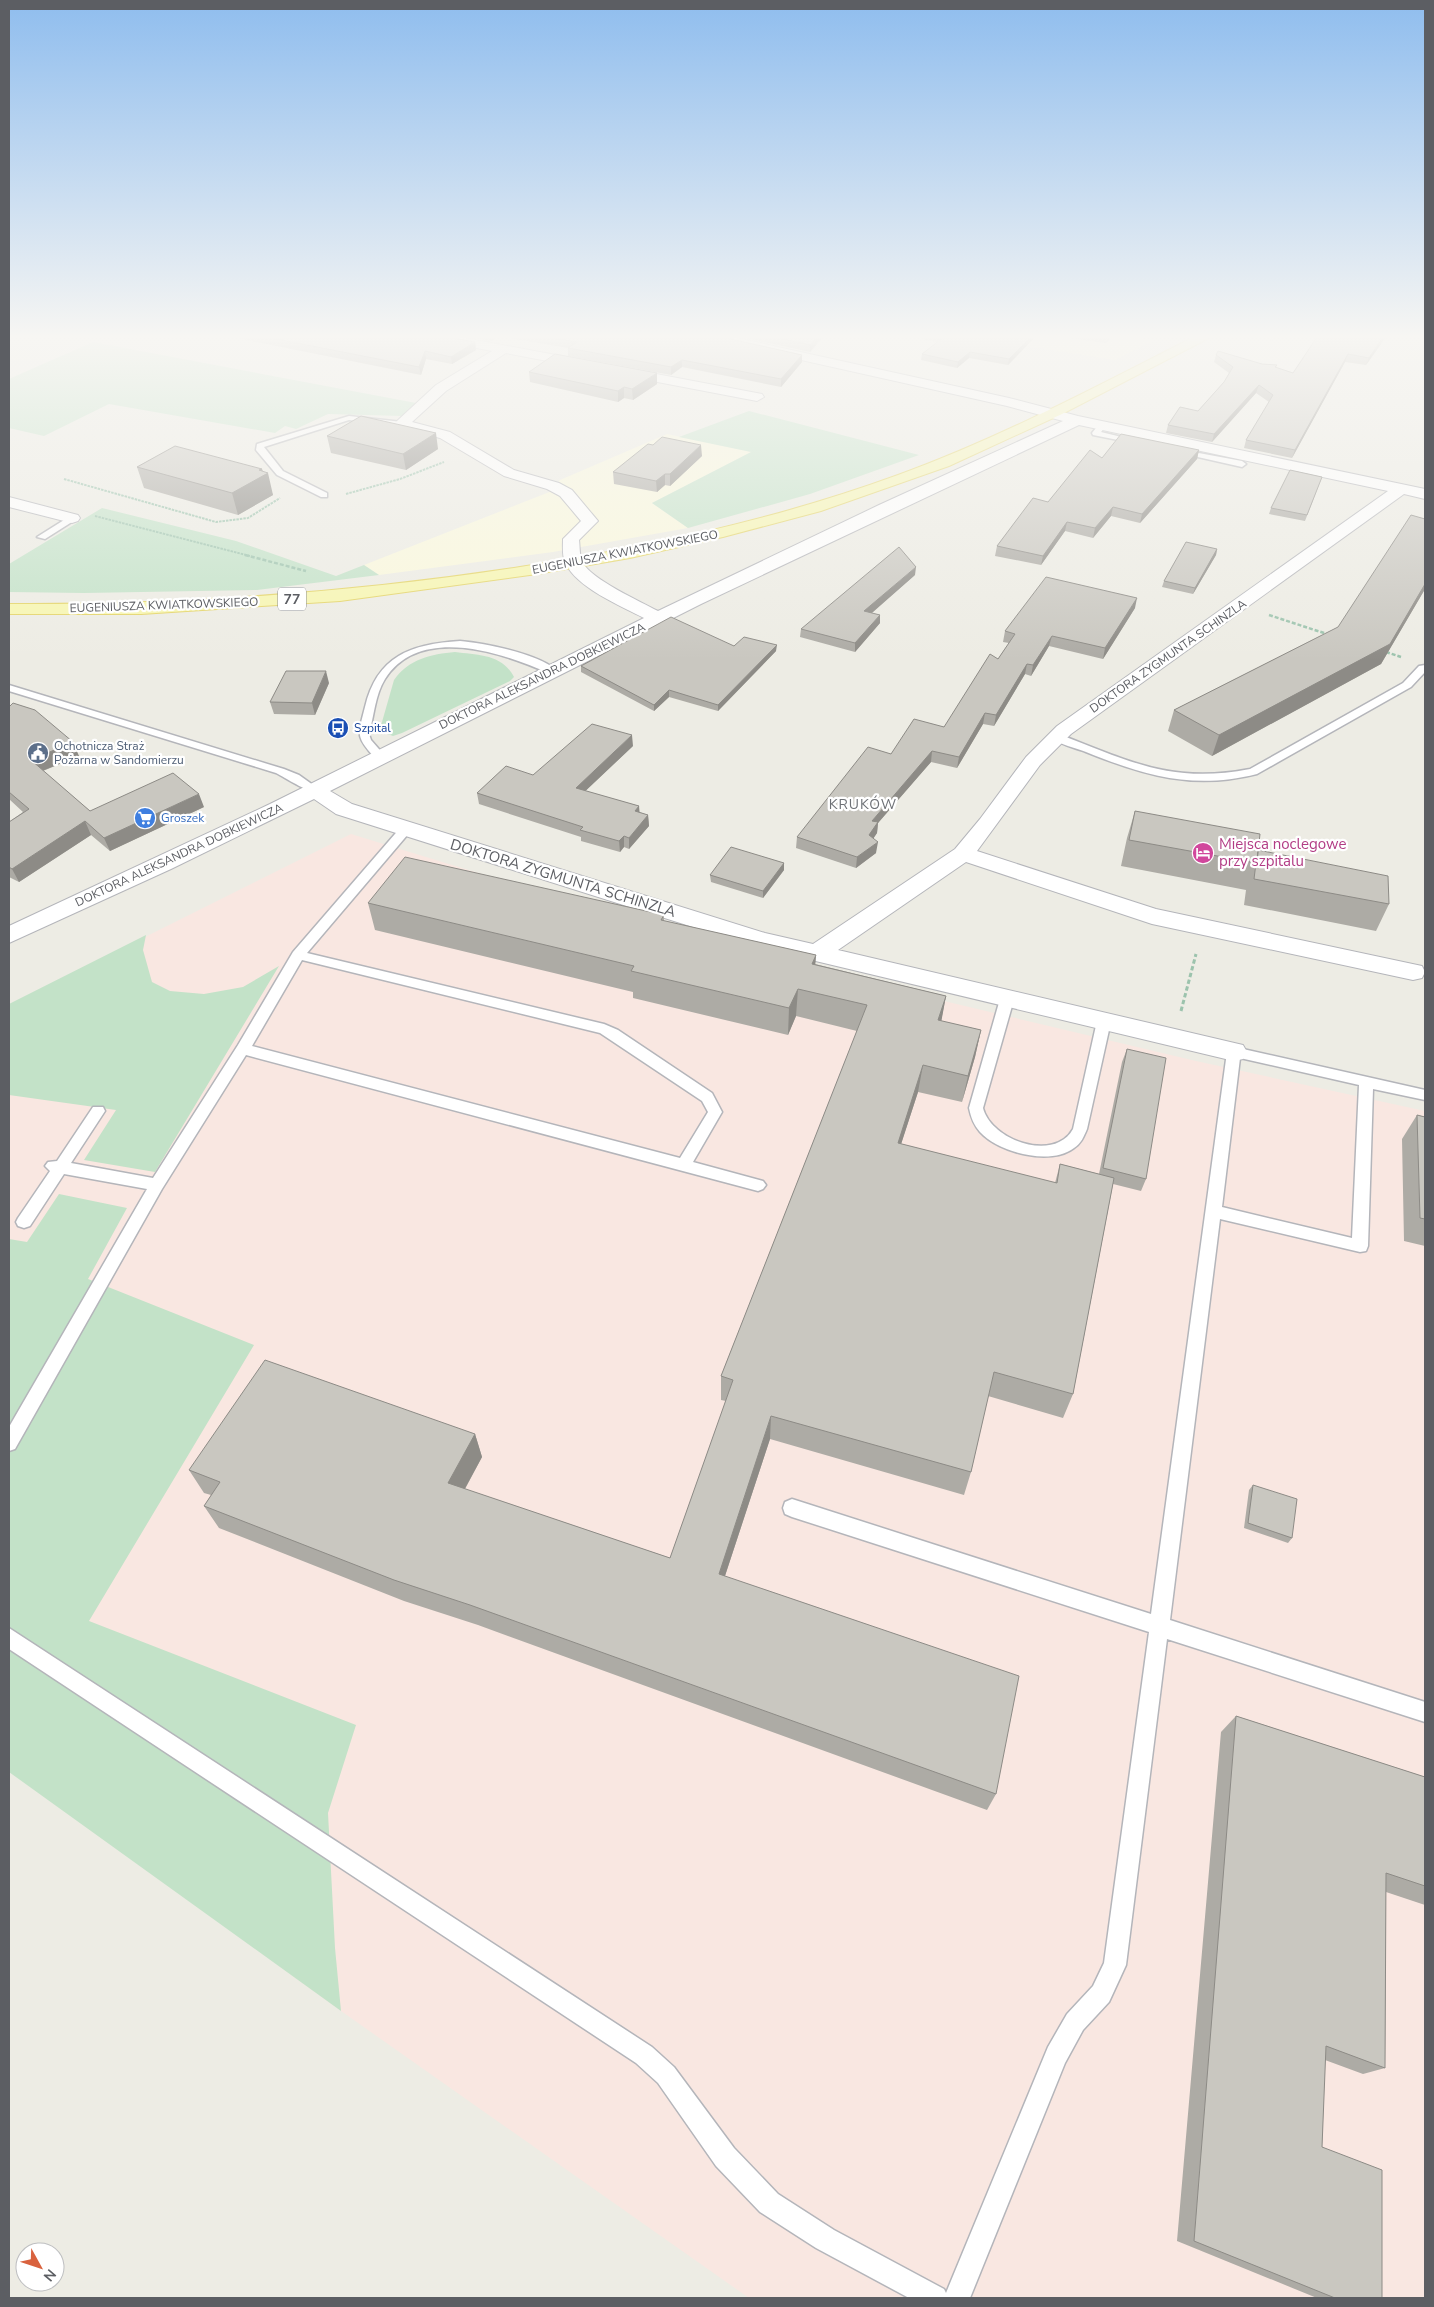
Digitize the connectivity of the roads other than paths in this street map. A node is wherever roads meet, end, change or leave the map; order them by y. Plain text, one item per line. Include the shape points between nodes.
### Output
1 (264, 445) edge
2 (461, 445) edge
3 (985, 445) edge
4 (1024, 445) edge
5 (1148, 445) edge
6 (1195, 445) edge
7 (1242, 464) dead end
8 (1401, 489) junction
9 (1425, 494) edge
10 (324, 495) road end
11 (9, 502) edge
12 (72, 518) joint
13 (42, 537) dead end
14 (574, 563) junction
15 (9, 609) edge
16 (657, 618) junction
17 (1423, 668) dead end
18 (552, 671) junction
19 (1412, 679) junction
20 (1425, 684) edge
21 (9, 688) edge
22 (1057, 737) junction
23 (379, 756) junction
24 (314, 790) junction
25 (405, 830) junction
26 (963, 854) junction
27 (9, 935) edge
28 (816, 954) junction
29 (298, 955) junction
30 (1413, 972) dead end
31 (1008, 999) junction
32 (1104, 1021) junction
33 (243, 1049) junction
34 (1234, 1052) junction
35 (1366, 1082) junction
36 (1425, 1095) edge
37 (98, 1111) dead end
38 (684, 1166) junction
39 (56, 1167) junction
40 (157, 1185) junction
41 (758, 1185) dead end
42 (1213, 1211) junction
43 (24, 1222) dead end
44 (9, 1443) edge
45 (792, 1508) dead end
46 (1158, 1627) junction
47 (9, 1638) edge
48 (1425, 1712) edge
49 (935, 2298) edge
50 (958, 2298) edge

1 - 10 lane via 260,450 280,473
2 - 14 street via 509,473 566,493 590,521 572,539
3 - 14 main road, EUGENIUSZA KWIATKOWSKIEGO / 77 via 952,460 839,500 730,531
4 - 16 street, DOKTORA ALEKSANDRA DOBKIEWICZA
5 - 7 lane
6 - 8 street
8 - 9 street
8 - 22 street, DOKTORA ZYGMUNTA SCHINZLA
11 - 12 street
12 - 13 lane
14 - 15 main road, EUGENIUSZA KWIATKOWSKIEGO / 77 via 443,584 280,600 158,607
14 - 16 street via 592,581
16 - 18 street, DOKTORA ALEKSANDRA DOBKIEWICZA
17 - 19 lane
18 - 23 street, DOKTORA ALEKSANDRA DOBKIEWICZA
18 - 23 lane via 519,655 473,644 438,646 397,660 379,681 364,734
19 - 20 lane
19 - 22 lane via 1253,772 1229,777 1206,779 1159,773
21 - 24 lane via 280,771
22 - 26 street, DOKTORA ZYGMUNTA SCHINZLA via 1033,761
23 - 24 street, DOKTORA ALEKSANDRA DOBKIEWICZA
24 - 25 street, DOKTORA ZYGMUNTA SCHINZLA via 344,810
24 - 27 street, DOKTORA ALEKSANDRA DOBKIEWICZA
25 - 28 street, DOKTORA ZYGMUNTA SCHINZLA
25 - 29 lane
26 - 28 street, DOKTORA ZYGMUNTA SCHINZLA
26 - 30 street via 1152,916
28 - 31 street, DOKTORA ZYGMUNTA SCHINZLA
29 - 33 lane
29 - 38 lane via 613,1033 708,1097 715,1112
31 - 32 street, DOKTORA ZYGMUNTA SCHINZLA
31 - 32 lane via 976,1116 988,1132 1000,1140 1041,1152 1066,1147 1075,1140
32 - 34 street, DOKTORA ZYGMUNTA SCHINZLA
33 - 38 lane
33 - 40 lane
34 - 35 lane
34 - 42 lane
35 - 36 lane
35 - 42 lane via 1360,1246
37 - 39 lane
38 - 41 lane
39 - 40 lane
39 - 43 lane
40 - 44 lane
42 - 46 lane
45 - 46 lane
46 - 48 lane
46 - 50 lane via 1115,1965 1101,1994 1075,2022 1056,2055
47 - 49 lane via 644,2055 666,2076 725,2157 769,2203 825,2239

